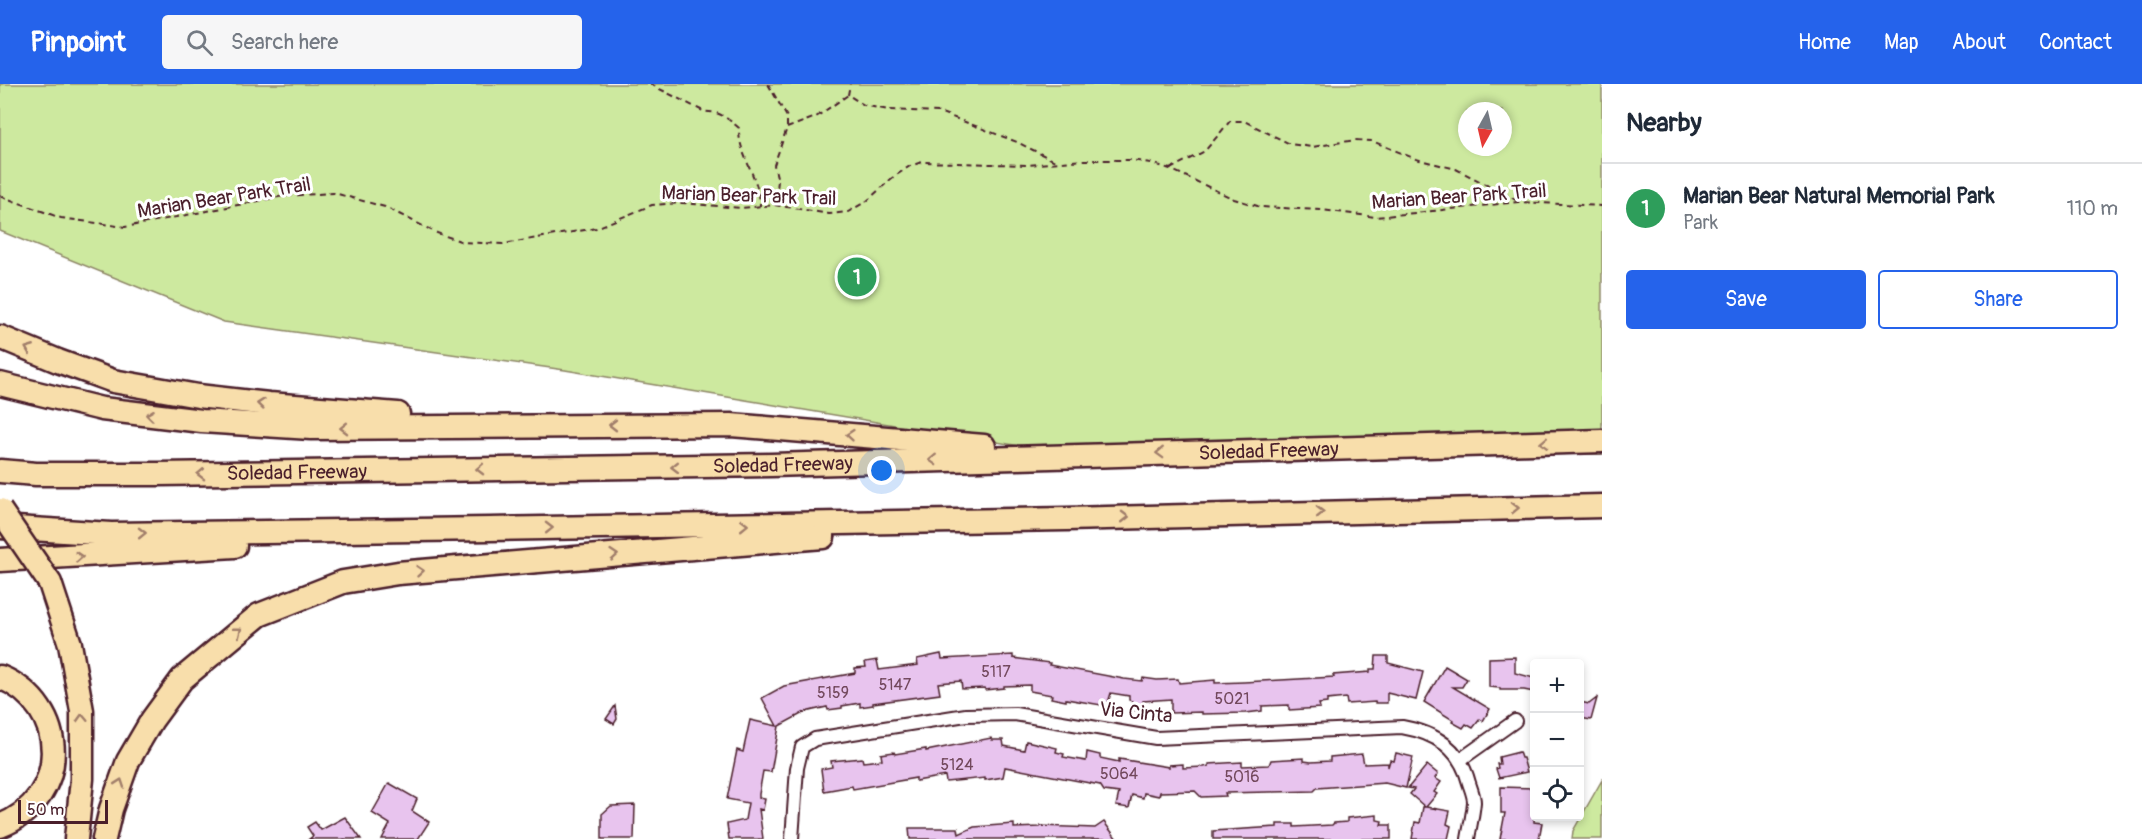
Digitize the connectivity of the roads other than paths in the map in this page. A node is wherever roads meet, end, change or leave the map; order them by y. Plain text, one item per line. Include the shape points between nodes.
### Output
1 (0, 337) edge
2 (0, 384) edge
3 (550, 425) junction
4 (1602, 441) edge
5 (1096, 455) junction
6 (0, 471) edge
7 (1602, 506) edge
8 (0, 510) edge
9 (1066, 519) junction
10 (0, 527) edge
11 (490, 529) junction
12 (0, 560) edge
13 (0, 677) edge
14 (1515, 721) dead end
15 (1460, 760) junction
16 (0, 826) edge
17 (76, 839) edge
18 (104, 839) edge
19 (792, 839) edge
20 (1468, 839) edge

3 -> 1 highway via 198,396 114,381
3 -> 2 highway via 300,428 190,420 102,409
5 -> 3 highway via 731,425
4 -> 5 highway, Soledad Freeway
5 -> 6 highway, Soledad Freeway via 771,465 171,474
9 -> 7 highway
17 -> 8 highway, bridge via 82,779 82,711 70,644 50,583
11 -> 9 highway
18 -> 9 highway via 128,761 182,678 259,615 343,582 398,573
10 -> 11 highway via 111,534
12 -> 11 highway
13 - 16 highway via 24,690 40,707 51,733 53,756 38,798 23,814
14 - 15 street
15 - 19 street, Via Cinta via 1441,740 1402,727 1155,738 1016,714 966,715 815,739 802,747
15 - 20 street via 1474,800

